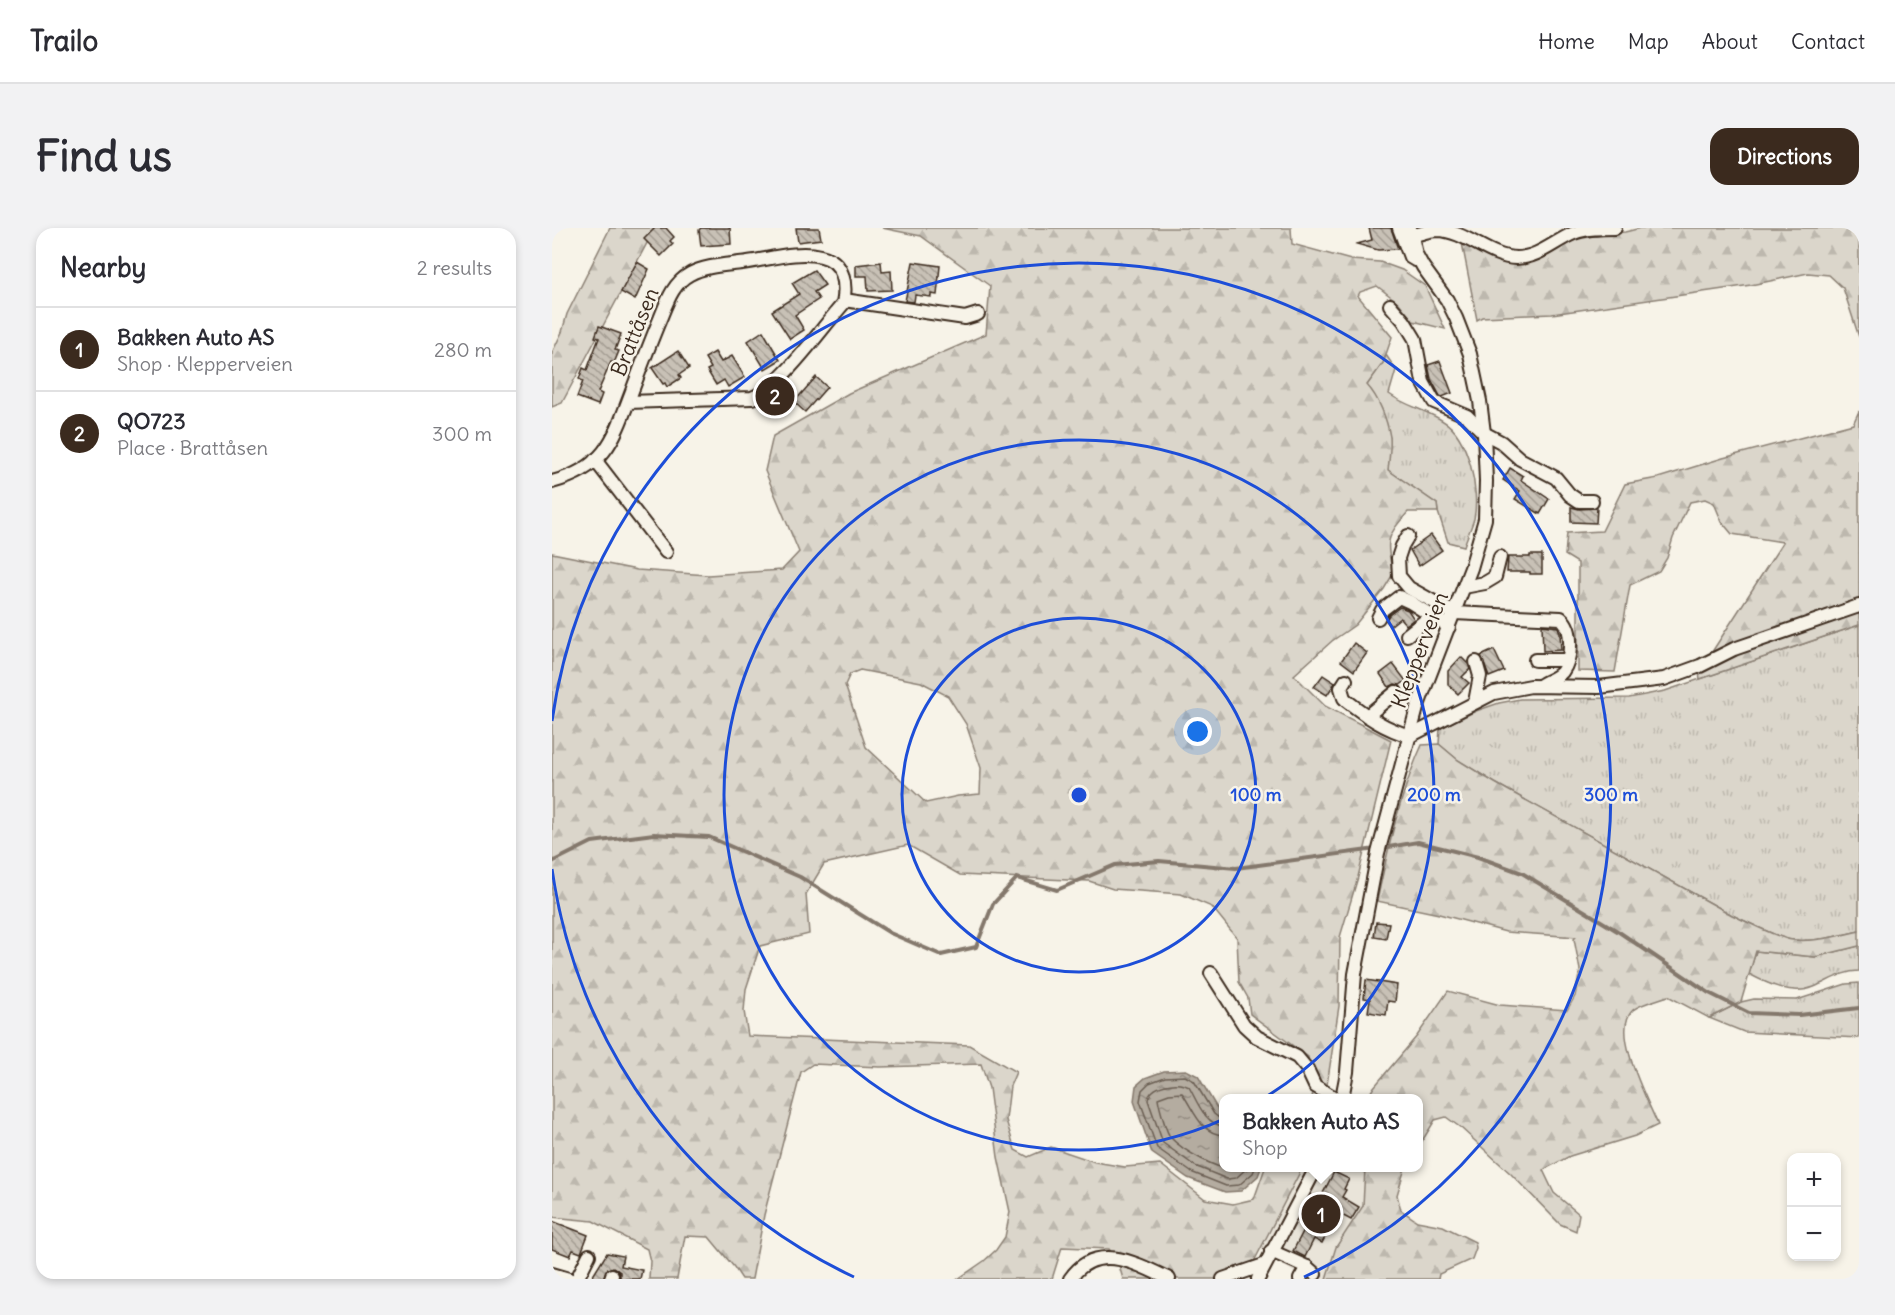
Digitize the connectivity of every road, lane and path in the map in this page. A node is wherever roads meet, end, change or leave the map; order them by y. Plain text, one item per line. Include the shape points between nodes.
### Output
1 (1399, 228) edge
2 (1616, 228) edge
3 (1410, 232) edge
4 (1421, 264) junction
5 (844, 300) junction
6 (1390, 305) dead end
7 (978, 314) dead end
8 (628, 402) junction
9 (1484, 433) junction
10 (595, 460) junction
11 (552, 482) edge
12 (1592, 501) dead end
13 (1408, 536) dead end
14 (666, 552) dead end
15 (1500, 557) dead end
16 (1464, 587) junction
17 (1859, 606) edge
18 (1454, 613) junction
19 (1431, 616) junction
20 (1378, 618) dead end
21 (1449, 627) junction
22 (1407, 635) dead end
23 (1535, 660) dead end
24 (1567, 660) junction
25 (1476, 662) dead end
26 (1346, 680) dead end
27 (1540, 686) junction
28 (1396, 692) dead end
29 (1475, 702) junction
30 (1367, 716) junction
31 (1410, 736) junction
32 (1211, 973) dead end
33 (1329, 1094) edge
34 (1343, 1094) edge
35 (1313, 1172) edge
36 (1272, 1251) junction
37 (589, 1255) dead end
38 (1264, 1266) junction
39 (552, 1275) edge
40 (570, 1279) edge
41 (577, 1279) edge
42 (1070, 1279) edge
43 (1169, 1279) edge
44 (1223, 1279) edge
45 (1258, 1279) edge
46 (1300, 1279) edge

1 - 4 street via 1410,257
2 - 3 street via 1576,232 1535,254 1519,258 1504,256 1441,230
3 - 4 street, Klepperveien
4 - 9 street, Klepperveien via 1448,300 1463,336 1476,377
5 - 7 street via 965,318
5 - 8 street, Brattåsen via 783,375 752,398
5 - 8 street, Brattåsen via 845,279 824,256 795,255 717,266 690,274 667,300
6 - 9 street via 1415,339 1423,382 1434,402 1467,416
8 - 10 street, Brattåsen via 616,435
9 - 12 street via 1556,478 1579,501
9 - 16 street, Klepperveien via 1485,519
10 - 11 street, Brattåsen via 571,477
10 - 14 street
13 - 18 street via 1398,558 1399,576 1409,588
15 - 16 street via 1495,577
16 - 18 street, Klepperveien
17 - 27 street via 1734,649 1664,679 1599,687
18 - 21 street, Klepperveien
18 - 24 street via 1561,618 1569,636
19 - 20 street via 1400,597 1382,610
19 - 21 street
19 - 22 street
21 - 31 street, Klepperveien via 1426,682
23 - 24 street
24 - 27 street via 1560,674
25 - 29 street via 1480,676
26 - 30 street via 1341,688 1344,698
27 - 29 street via 1494,693
28 - 30 street
29 - 31 street
30 - 31 street
31 - 34 street, Klepperveien via 1366,914 1355,974
32 - 33 street via 1251,1032 1297,1057 1316,1086
35 - 36 street
36 - 38 street
36 - 46 street via 1311,1270
37 - 41 street
38 - 44 street
38 - 45 street
39 - 40 street
42 - 43 street via 1090,1261 1118,1258

